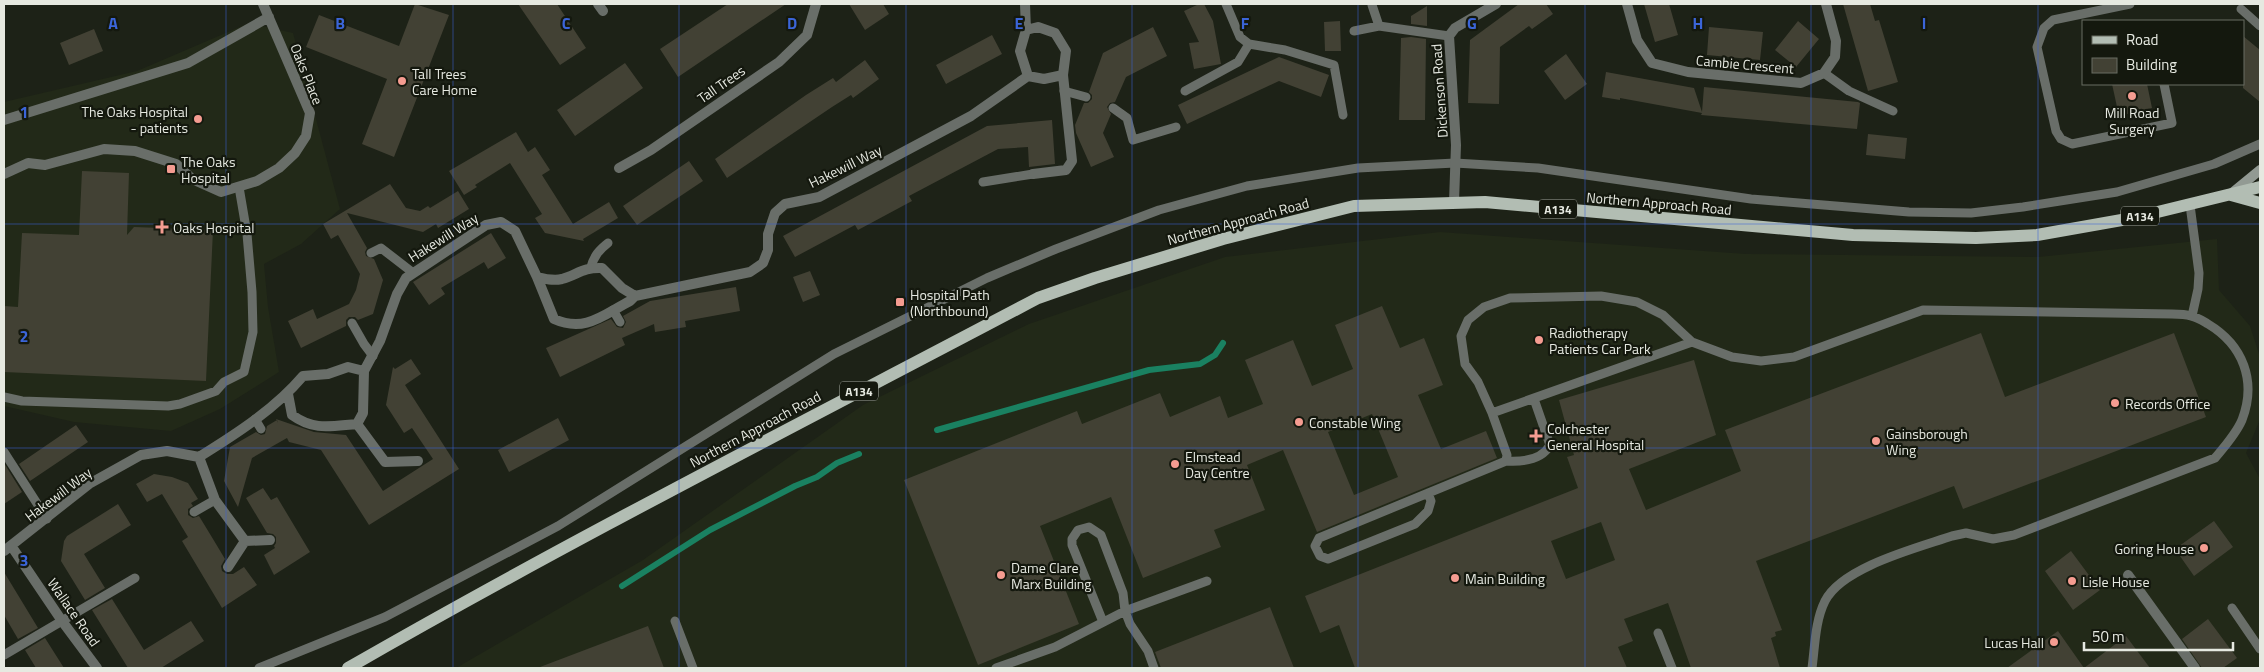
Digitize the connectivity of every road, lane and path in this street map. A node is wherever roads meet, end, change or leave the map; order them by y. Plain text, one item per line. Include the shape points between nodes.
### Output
1 (263, 4) edge
2 (816, 4) edge
3 (1025, 4) edge
4 (1226, 4) edge
5 (1496, 4) edge
6 (1627, 4) edge
7 (1826, 4) edge
8 (2130, 4) edge
9 (1372, 5) edge
10 (2241, 9) dead end
11 (269, 17) junction
12 (1379, 26) junction
13 (2260, 26) edge
14 (1026, 30) junction
15 (1354, 31) dead end
16 (1449, 36) junction
17 (1249, 44) junction
18 (1824, 73) junction
19 (1063, 75) junction
20 (1028, 76) junction
21 (2164, 85) edge
22 (1064, 91) junction
23 (1185, 91) dead end
24 (1086, 97) dead end
25 (1113, 108) dead end
26 (1893, 111) dead end
27 (1343, 115) dead end
28 (4, 120) edge
29 (1176, 127) dead end
30 (2260, 144) edge
31 (1455, 163) junction
32 (619, 168) dead end
33 (2260, 170) edge
34 (4, 174) edge
35 (1032, 174) joint
36 (983, 182) dead end
37 (239, 187) junction
38 (2260, 187) edge
39 (2229, 195) junction
40 (1454, 202) junction
41 (2260, 203) edge
42 (2190, 205) junction
43 (608, 243) dead end
44 (370, 253) dead end
45 (591, 267) junction
46 (412, 272) junction
47 (537, 278) junction
48 (635, 296) junction
49 (613, 310) junction
50 (2192, 316) junction
51 (620, 322) dead end
52 (352, 323) dead end
53 (1692, 342) junction
54 (373, 356) junction
55 (364, 371) junction
56 (288, 394) junction
57 (4, 398) edge
58 (1534, 399) junction
59 (1492, 413) junction
60 (255, 419) junction
61 (357, 424) junction
62 (262, 429) dead end
63 (4, 452) edge
64 (199, 457) junction
65 (418, 461) dead end
66 (1506, 461) junction
67 (1428, 493) junction
68 (215, 500) junction
69 (194, 512) dead end
70 (47, 519) junction
71 (270, 540) dead end
72 (245, 541) junction
73 (8, 549) edge
74 (228, 567) dead end
75 (2128, 575) dead end
76 (135, 578) dead end
77 (1207, 581) dead end
78 (2232, 608) dead end
79 (1125, 611) junction
80 (62, 621) junction
81 (675, 621) dead end
82 (1103, 622) junction
83 (1658, 633) dead end
84 (2260, 648) edge
85 (4, 655) edge
86 (96, 668) edge
87 (259, 668) edge
88 (348, 668) edge
89 (693, 668) edge
90 (996, 668) edge
91 (1154, 668) edge
92 (1672, 668) edge
93 (1812, 668) edge
94 (2195, 668) edge

1 - 11 street, Oaks Place
2 - 32 street, Tall Trees via 808,35 779,62 651,150
3 - 14 street
4 - 17 lane via 1240,37
5 - 16 street, Dickenson Road via 1455,28
6 - 18 street, Cambie Crescent via 1637,40 1652,62 1688,72 1801,83
7 - 18 street via 1836,41 1835,57
8 - 21 lane via 2053,20 2044,28 2037,47 2056,130 2061,139 2072,144 2172,123
9 - 12 lane
10 - 13 lane
11 - 28 street via 188,63
11 - 37 street, Oaks Place via 310,112 306,136 295,153 279,168
12 - 15 lane
12 - 16 lane
14 - 19 street via 1038,27 1055,33 1066,51
14 - 20 street via 1020,51
16 - 31 street, Dickenson Road
17 - 23 lane via 1238,62
17 - 27 lane via 1285,50 1334,65
18 - 26 lane via 1850,91
19 - 20 street via 1044,79
19 - 22 street
20 - 48 street, Hakewill Way via 971,116 819,197 785,204 775,213 763,263 750,272
22 - 24 lane
22 - 35 street via 1072,161 1066,170
25 - 29 lane via 1127,118 1133,140
30 - 31 lane via 2214,164 2117,192 1971,213 1909,212 1750,199 1538,168
31 - 40 street, Dickenson Road
31 - 87 lane via 1358,168 1247,186 1159,210 987,278 834,354 558,526 385,617
33 - 39 street, Northern Approach Road
34 - 37 street, Oaks Place via 28,164 45,165 104,149 135,151 176,164 192,179 220,192
35 - 36 lane
37 - 57 lane via 247,234 253,332 244,372 224,382 216,391 168,406
38 - 39 main road, Northern Approach Road / A134
39 - 41 main road, Northern Approach Road / A134
39 - 42 main road, Northern Approach Road / A134
40 - 42 main road, Northern Approach Road / A134 via 1484,202 1853,236 1976,238 2037,235
40 - 88 main road, Northern Approach Road / A134 via 1354,206 1223,239 1038,298 664,493 469,598
42 - 50 lane via 2199,273
43 - 45 lane via 593,259
44 - 46 lane via 381,248
45 - 47 street via 563,279
45 - 48 street via 602,268
46 - 47 street, Hakewill Way via 486,225 501,222 515,231
46 - 54 street, Hakewill Way via 397,294
47 - 49 street, Hakewill Way via 554,319 578,326
48 - 49 street, Hakewill Way
49 - 51 lane
50 - 53 lane via 1923,310 1794,357 1761,361 1732,357
50 - 93 lane via 2221,332 2233,343 2248,383 2247,403 2241,421 2215,458 2014,534 1993,539 1966,534 1952,536 1857,571 1837,584 1826,599 1819,615
52 - 54 lane
53 - 58 lane
53 - 59 lane via 1663,315 1637,302 1601,296 1510,298 1484,307 1468,320 1461,336 1465,364 1478,382
54 - 55 street, Hakewill Way
55 - 56 street via 348,367 328,374 303,376
55 - 61 street, Hakewill Way via 363,413
56 - 60 street
56 - 61 street via 292,415 303,423 315,427
58 - 59 lane
58 - 66 lane via 1550,445 1546,452 1522,462
59 - 66 lane
60 - 62 lane
60 - 64 street
61 - 65 street via 385,462
63 - 70 lane
64 - 68 street
64 - 70 street, Hakewill Way via 167,451 141,455 89,484
66 - 67 lane
67 - 67 lane via 1319,538 1315,546 1320,556 1328,559 1415,524 1428,511 1431,501
68 - 69 lane
68 - 72 street
70 - 73 street, Hakewill Way
71 - 72 street
72 - 74 street
73 - 80 street, Wallace Road
75 - 94 street
76 - 80 lane
77 - 79 lane
78 - 84 lane
79 - 82 lane
79 - 82 lane via 1123,593 1100,535 1089,527 1078,530 1072,546
79 - 91 lane
80 - 85 lane
80 - 86 street, Wallace Road
81 - 89 lane
82 - 90 lane via 1055,646
83 - 92 lane

